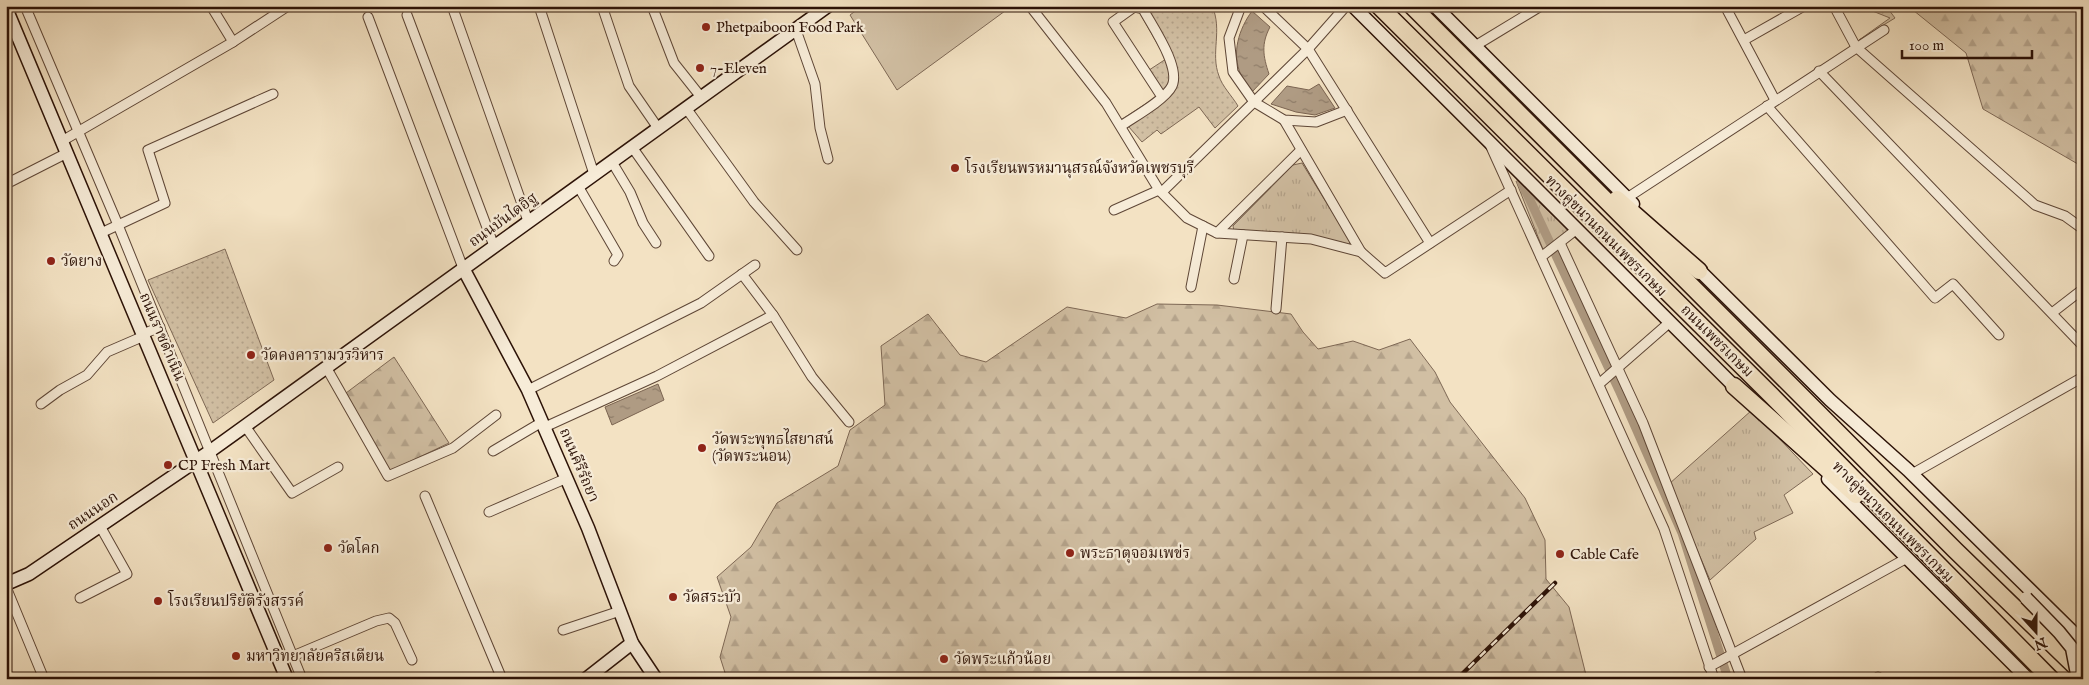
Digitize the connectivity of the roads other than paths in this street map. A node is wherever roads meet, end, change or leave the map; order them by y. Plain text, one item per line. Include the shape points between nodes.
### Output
1 (24, 6) edge
2 (212, 6) edge
3 (288, 6) edge
4 (452, 6) edge
5 (539, 6) edge
6 (602, 6) edge
7 (652, 6) edge
8 (828, 6) edge
9 (1030, 6) edge
10 (1242, 6) edge
11 (1263, 6) edge
12 (1346, 6) edge
13 (1353, 6) edge
14 (1379, 6) edge
15 (1412, 6) edge
16 (1541, 6) edge
17 (1725, 6) edge
18 (1804, 6) edge
19 (1834, 6) edge
20 (10, 8) edge
21 (1442, 9) edge
22 (407, 15) dead end
23 (368, 17) dead end
24 (796, 30) junction
25 (1884, 30) dead end
26 (1744, 40) junction
27 (233, 42) junction
28 (1475, 46) junction
29 (1856, 47) junction
30 (1308, 49) junction
31 (1819, 71) junction
32 (273, 94) dead end
33 (1499, 95) junction
34 (1162, 97) junction
35 (701, 98) junction
36 (1775, 100) junction
37 (1254, 102) junction
38 (1767, 106) junction
39 (686, 108) junction
40 (1347, 110) junction
41 (1284, 120) junction
42 (1121, 126) junction
43 (658, 128) junction
44 (79, 131) junction
45 (62, 141) junction
46 (1488, 141) junction
47 (632, 147) junction
48 (1301, 150) junction
49 (67, 153) junction
50 (828, 159) dead end
51 (612, 162) junction
52 (594, 174) junction
53 (6, 184) edge
54 (578, 186) junction
55 (1511, 190) junction
56 (1160, 191) junction
57 (1627, 198) junction
58 (1114, 210) dead end
59 (528, 221) junction
60 (118, 225) junction
61 (1204, 226) junction
62 (1577, 229) junction
63 (2083, 229) edge
64 (100, 233) junction
65 (1217, 233) junction
66 (1243, 235) junction
67 (1282, 237) junction
68 (1430, 243) junction
69 (656, 244) dead end
70 (1558, 244) junction
71 (494, 246) junction
72 (797, 250) dead end
73 (1361, 252) junction
74 (709, 256) dead end
75 (1543, 256) junction
76 (614, 261) dead end
77 (755, 265) dead end
78 (463, 268) junction
79 (1699, 270) junction
80 (742, 274) junction
81 (1234, 279) dead end
82 (1191, 287) dead end
83 (2083, 289) edge
84 (1276, 310) dead end
85 (2052, 313) junction
86 (773, 316) junction
87 (1670, 322) junction
88 (160, 327) junction
89 (143, 335) junction
90 (1999, 335) dead end
91 (2083, 346) edge
92 (326, 367) junction
93 (1617, 368) junction
94 (2083, 378) edge
95 (1599, 384) junction
96 (1734, 386) junction
97 (528, 390) junction
98 (1830, 400) junction
99 (41, 404) dead end
100 (496, 415) dead end
101 (849, 422) dead end
102 (544, 424) junction
103 (245, 426) junction
104 (493, 451) dead end
105 (209, 452) junction
106 (196, 460) junction
107 (338, 467) dead end
108 (1912, 474) junction
109 (567, 478) junction
110 (425, 496) dead end
111 (489, 512) dead end
112 (100, 526) junction
113 (1907, 558) junction
114 (6, 585) edge
115 (80, 598) dead end
116 (1979, 605) junction
117 (620, 610) junction
118 (563, 630) dead end
119 (2083, 642) edge
120 (632, 643) junction
121 (1730, 655) junction
122 (293, 656) junction
123 (412, 660) dead end
124 (1712, 666) junction
125 (2083, 673) edge
126 (501, 678) edge
127 (44, 679) edge
128 (287, 679) edge
129 (302, 679) edge
130 (586, 679) edge
131 (656, 679) edge
132 (1714, 679) edge
133 (1742, 679) edge
134 (2028, 679) edge
135 (2051, 679) edge
136 (2078, 679) edge

1 - 44 street
2 - 27 street
3 - 27 street
4 - 59 street
5 - 52 street
6 - 43 street via 629,86
7 - 35 street via 674,63
8 - 24 main road, ถนนบันไดอิฐ
9 - 42 street
10 - 37 street via 1229,38 1233,72
11 - 30 street
12 - 30 street
13 - 46 main road, ทางคู่ขนานถนนเพชรเกษม
14 - 116 highway, ถนนเพชรเกษม
15 - 33 highway, ถนนเพชรเกษม
16 - 28 street
17 - 26 street
18 - 26 street
19 - 29 street
20 - 45 main road, ถนนราชดำเนิน
21 - 28 main road
22 - 71 street
23 - 78 street
24 - 35 main road, ถนนบันไดอิฐ
24 - 50 street via 815,84 820,128
25 - 29 street
26 - 36 street
27 - 44 street
28 - 57 main road
29 - 31 street
29 - 63 street via 2035,204 2065,216
30 - 37 street
30 - 40 street
31 - 36 street
31 - 85 street
32 - 60 street via 148,150 165,203
33 - 79 highway
33 - 125 highway, ถนนเพชรเกษม via 1955,550
34 - 34 street via 1172,87 1171,62 1142,9 1134,7 1113,22
34 - 42 street
35 - 39 main road, ถนนบันไดอิฐ
36 - 38 street
37 - 41 street
37 - 56 street
38 - 57 street
38 - 90 street via 1935,298 1953,284
39 - 43 main road, ถนนบันไดอิฐ
39 - 72 street via 754,202
40 - 41 street via 1316,122
40 - 68 street
41 - 48 street
42 - 56 street
43 - 47 main road, ถนนบันไดอิฐ
44 - 45 street
44 - 60 street
45 - 49 main road, ถนนราชดำเนิน
46 - 55 street
46 - 62 main road, ทางคู่ขนานถนนเพชรเกษม
47 - 51 main road, ถนนบันไดอิฐ
47 - 74 street
48 - 65 street
48 - 73 street
49 - 53 street
49 - 64 main road, ถนนราชดำเนิน
51 - 52 main road, ถนนบันไดอิฐ
51 - 69 street
52 - 54 main road, ถนนบันไดอิฐ
54 - 59 main road, ถนนบันไดอิฐ
54 - 76 street via 618,255
55 - 68 street
55 - 75 street
56 - 58 street
56 - 61 street via 1187,218
57 - 79 main road
59 - 71 main road, ถนนบันไดอิฐ
60 - 64 street
60 - 88 street
61 - 65 street
61 - 82 street
62 - 70 street
62 - 87 main road, ทางคู่ขนานถนนเพชรเกษม
64 - 89 main road, ถนนราชดำเนิน
65 - 66 street
66 - 67 street
66 - 81 street
67 - 73 street via 1310,239
67 - 84 street
68 - 73 street via 1385,273
70 - 75 street
70 - 93 street
71 - 78 main road, ถนนบันไดอิฐ
75 - 95 street
77 - 80 street
78 - 92 main road, ถนนบันไดอิฐ
78 - 97 main road, ถนนคีรีรัถยา
79 - 98 main road
80 - 86 street
80 - 97 street via 701,303
83 - 85 street
85 - 91 street
86 - 101 street via 812,377
86 - 102 street via 656,376
87 - 93 street
87 - 96 main road, ทางคู่ขนานถนนเพชรเกษม
88 - 89 street
88 - 105 street
89 - 99 street via 107,352 87,375
89 - 106 main road, ถนนราชดำเนิน
92 - 100 street via 388,476 453,448
92 - 103 main road, ถนนบันไดอิฐ
93 - 95 street
93 - 121 street via 1642,423
94 - 108 street
95 - 124 street via 1664,528
96 - 113 main road, ทางคู่ขนานถนนเพชรเกษม
96 - 116 highway
97 - 102 main road, ถนนคีรีรัถยา
98 - 108 main road
98 - 136 main road, bridge via 2059,632 2072,648
102 - 104 street
102 - 109 main road, ถนนคีรีรัถยา
103 - 105 main road, ถนนบันไดอิฐ
103 - 107 street via 292,493
105 - 106 main road, ถนนบันไดอิฐ
105 - 122 street
106 - 112 main road, ถนนนอก
106 - 128 main road, ถนนราชดำเนิน
108 - 119 main road
109 - 111 street
109 - 117 main road, ถนนคีรีรัถยา
110 - 126 street
112 - 114 main road, ถนนนอก via 29,574
112 - 115 street via 127,574
113 - 121 street
113 - 134 main road, ทางคู่ขนานถนนเพชรเกษม
114 - 127 street
116 - 135 highway, ถนนเพชรเกษม
117 - 118 street
117 - 120 main road, ถนนคีรีรัถยา
120 - 130 main road
120 - 131 main road, ถนนคีรีรัถยา
121 - 124 street
121 - 133 street
122 - 123 street via 386,618 395,623
122 - 129 street
124 - 132 street

